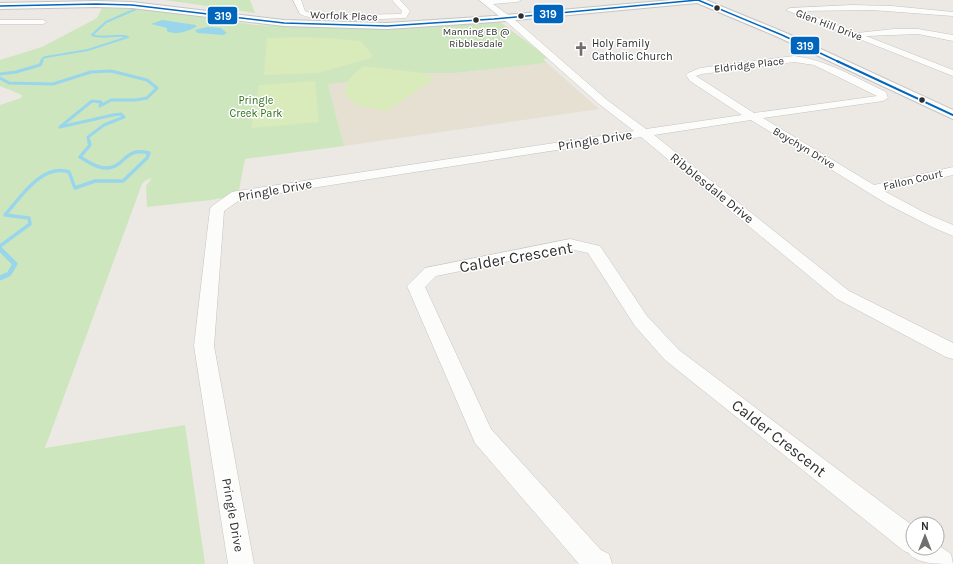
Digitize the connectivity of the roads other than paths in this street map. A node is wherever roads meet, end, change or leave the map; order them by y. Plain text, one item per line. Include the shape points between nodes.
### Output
1 (297, 0) edge
2 (396, 0) edge
3 (517, 0) edge
4 (662, 0) edge
5 (698, 0) edge
6 (701, 0) edge
7 (707, 0) edge
8 (485, 1) edge
9 (0, 5) edge
10 (953, 14) edge
11 (504, 16) junction
12 (741, 17) junction
13 (0, 22) edge
14 (43, 22) dead end
15 (856, 35) junction
16 (953, 38) edge
17 (953, 73) edge
18 (951, 113) edge
19 (752, 116) junction
20 (644, 133) junction
21 (953, 171) edge
22 (873, 190) junction
23 (953, 231) edge
24 (953, 352) edge
25 (905, 536) edge
26 (930, 556) edge
27 (241, 564) edge
28 (599, 564) edge
29 (941, 564) edge

1 - 2 street, Worfolk Place via 305,14 403,16 406,11
3 - 8 street, Ribblesdale Drive
4 - 11 main road
5 - 6 main road
5 - 11 main road
5 - 12 main road
7 - 12 main road
8 - 11 street, Ribblesdale Drive
9 - 11 main road via 132,5 284,23 354,26 431,24
10 - 15 street, Glen Hill Drive via 871,7 790,10
11 - 20 street, Ribblesdale Drive via 603,102
12 - 18 main road
13 - 14 street
15 - 16 street via 914,30
15 - 17 street, Glen Hill Drive
19 - 19 street, Eldridge Place via 693,79 691,75 700,71 794,59 804,60 817,63 882,94 883,98
19 - 20 street
19 - 22 street, Boychyn Drive
20 - 24 street, Ribblesdale Drive via 843,295
20 - 27 street, Pringle Drive via 237,195 217,209 204,346
21 - 22 street, Fallon Court
22 - 23 street, Boychyn Drive via 930,222
25 - 28 street, Calder Crescent via 672,355 640,321 594,248 570,244 431,272 416,286 483,436
26 - 29 street

